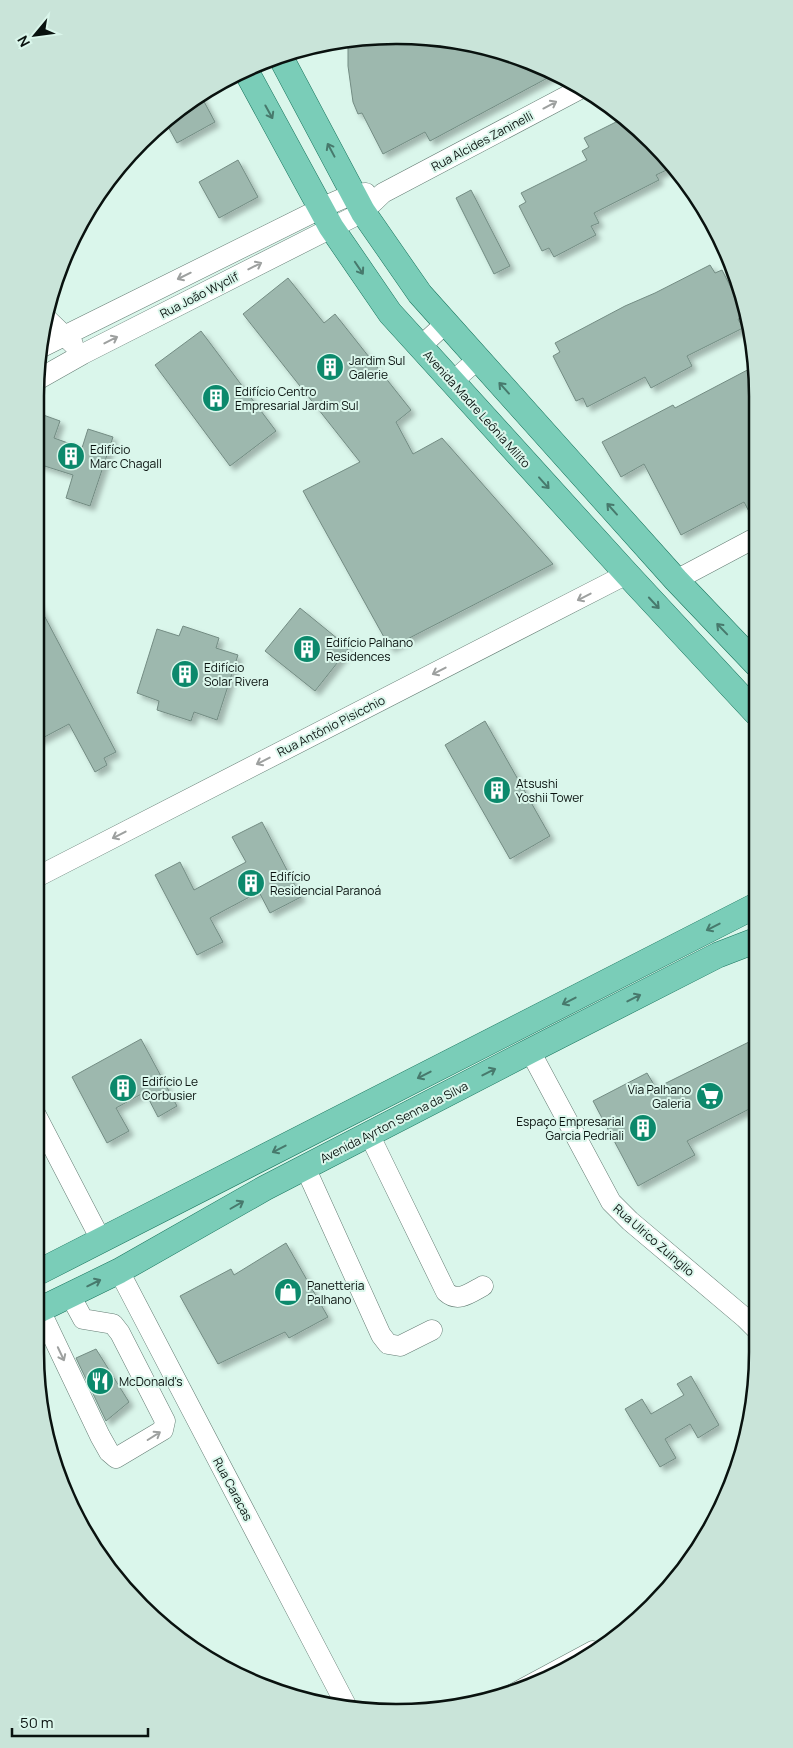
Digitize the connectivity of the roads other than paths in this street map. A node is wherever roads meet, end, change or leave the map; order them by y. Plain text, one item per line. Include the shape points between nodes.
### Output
1 (283, 62) edge
2 (249, 76) edge
3 (574, 92) edge
4 (358, 203) junction
5 (326, 218) junction
6 (52, 324) edge
7 (446, 324) junction
8 (64, 336) junction
9 (48, 344) edge
10 (420, 347) junction
11 (83, 354) junction
12 (478, 359) junction
13 (45, 376) edge
14 (452, 382) junction
15 (749, 542) edge
16 (627, 574) junction
17 (676, 580) junction
18 (749, 657) edge
19 (749, 705) edge
20 (44, 873) edge
21 (749, 908) edge
22 (749, 943) edge
23 (530, 1051) junction
24 (44, 1130) edge
25 (370, 1134) junction
26 (305, 1168) junction
27 (101, 1240) junction
28 (44, 1269) edge
29 (118, 1271) junction
30 (483, 1286) dead end
31 (70, 1295) junction
32 (44, 1308) edge
33 (749, 1322) edge
34 (44, 1325) edge
35 (432, 1330) dead end
36 (343, 1700) edge

4 -> 1 main road
2 -> 5 main road, Avenida Madre Leônia Milito
4 -> 3 street, Rua Alcides Zaninelli via 384,193
4 - 5 street, Rua João Wyclif
4 - 7 main road via 420,294
5 -> 8 street, Rua João Wyclif
5 -> 10 main road, Avenida Madre Leônia Milito via 390,313
11 -> 5 street, Rua João Wyclif
6 - 8 street
7 - 10 street
7 - 12 main road
8 - 9 street, Rua João Wyclif
8 - 11 street
10 - 14 main road, Avenida Madre Leônia Milito
11 - 13 street, Rua João Wyclif
12 - 14 street
17 -> 12 main road
14 -> 16 main road, Avenida Madre Leônia Milito
15 - 17 street
16 -> 19 main road, Avenida Madre Leônia Milito
16 -> 20 street, Rua Antônio Pisicchio
18 -> 17 main road
21 -> 27 main road
23 -> 22 main road, Avenida Ayrton Senna da Silva via 718,955
25 -> 23 main road, Avenida Ayrton Senna da Silva
23 - 33 street, Rua Ulrico Zuinglio via 611,1202
24 - 27 street
25 - 26 main road, Avenida Ayrton Senna da Silva
25 - 30 street via 446,1292 459,1298
29 -> 26 main road, Avenida Ayrton Senna da Silva
26 - 35 street via 388,1344 400,1346
27 - 28 main road
31 -> 29 main road, Avenida Ayrton Senna da Silva
29 - 36 street, Rua Caracas
31 - 32 main road, Avenida Ayrton Senna da Silva
34 -> 31 street via 109,1452 116,1458 163,1430 165,1421 120,1333 113,1324 83,1320

